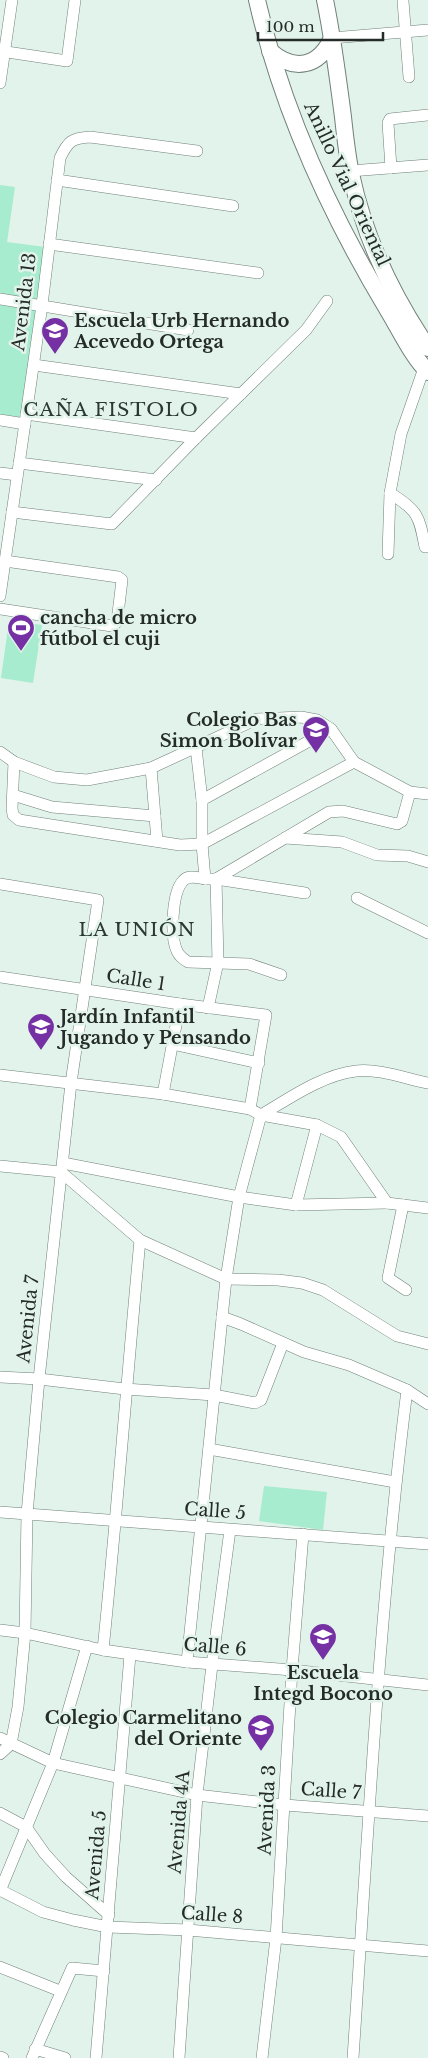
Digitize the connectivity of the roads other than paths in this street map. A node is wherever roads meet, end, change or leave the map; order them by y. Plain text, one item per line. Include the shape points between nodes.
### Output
1 (12, 0) edge
2 (76, 0) edge
3 (257, 0) edge
4 (325, 0) edge
5 (403, 1) dead end
6 (428, 30) edge
7 (406, 32) junction
8 (332, 38) junction
9 (2, 51) edge
10 (270, 51) junction
11 (410, 77) dead end
12 (0, 83) edge
13 (428, 115) edge
14 (197, 151) dead end
15 (428, 165) edge
16 (391, 168) junction
17 (350, 171) junction
18 (57, 180) junction
19 (234, 206) dead end
20 (49, 244) junction
21 (258, 273) dead end
22 (0, 299) edge
23 (327, 300) dead end
24 (42, 305) junction
25 (188, 330) dead end
26 (428, 348) edge
27 (34, 364) junction
28 (426, 370) edge
29 (241, 394) junction
30 (26, 419) junction
31 (0, 420) edge
32 (196, 438) junction
33 (19, 463) junction
34 (0, 472) edge
35 (17, 475) junction
36 (156, 480) junction
37 (390, 493) junction
38 (12, 512) junction
39 (5, 526) edge
40 (425, 546) dead end
41 (388, 554) dead end
42 (5, 561) junction
43 (1, 578) edge
44 (0, 596) edge
45 (0, 609) edge
46 (331, 729) junction
47 (196, 748) junction
48 (1, 753) edge
49 (14, 762) junction
50 (354, 762) junction
51 (151, 768) junction
52 (410, 792) junction
53 (428, 794) edge
54 (13, 795) junction
55 (202, 800) junction
56 (155, 816) junction
57 (285, 838) junction
58 (157, 841) junction
59 (202, 844) junction
60 (428, 862) edge
61 (210, 879) junction
62 (0, 884) edge
63 (305, 892) dead end
64 (357, 898) dead end
65 (428, 933) edge
66 (218, 962) junction
67 (281, 975) dead end
68 (0, 977) edge
69 (85, 990) junction
70 (180, 1004) junction
71 (208, 1008) junction
72 (172, 1044) junction
73 (259, 1063) junction
74 (0, 1075) edge
75 (71, 1083) junction
76 (428, 1083) edge
77 (164, 1094) junction
78 (250, 1109) junction
79 (262, 1115) junction
80 (317, 1125) junction
81 (0, 1166) edge
82 (62, 1168) junction
83 (239, 1197) junction
84 (387, 1203) junction
85 (403, 1205) junction
86 (296, 1206) junction
87 (428, 1208) edge
88 (140, 1240) junction
89 (226, 1279) junction
90 (406, 1290) dead end
91 (222, 1317) junction
92 (283, 1343) junction
93 (428, 1344) edge
94 (0, 1377) edge
95 (40, 1379) junction
96 (125, 1389) junction
97 (407, 1390) junction
98 (214, 1395) junction
99 (428, 1404) edge
100 (208, 1449) junction
101 (395, 1482) junction
102 (0, 1512) edge
103 (27, 1514) junction
104 (117, 1520) junction
105 (200, 1528) junction
106 (230, 1530) junction
107 (303, 1534) junction
108 (391, 1540) junction
109 (428, 1544) edge
110 (0, 1630) edge
111 (25, 1633) junction
112 (87, 1646) junction
113 (103, 1650) junction
114 (130, 1655) junction
115 (187, 1662) junction
116 (212, 1665) junction
117 (292, 1670) junction
118 (378, 1680) junction
119 (428, 1685) edge
120 (0, 1738) edge
121 (11, 1744) junction
122 (0, 1754) edge
123 (53, 1763) junction
124 (120, 1779) junction
125 (197, 1795) junction
126 (285, 1805) junction
127 (369, 1811) junction
128 (0, 1813) edge
129 (428, 1816) edge
130 (26, 1827) junction
131 (0, 1890) edge
132 (108, 1921) junction
133 (188, 1930) junction
134 (276, 1938) junction
135 (361, 1944) junction
136 (428, 1951) edge
137 (0, 1967) edge
138 (104, 1971) junction
139 (60, 1991) junction
140 (33, 2054) edge
141 (65, 2058) edge
142 (96, 2058) edge
143 (179, 2058) edge
144 (262, 2058) edge
145 (353, 2058) edge

1 - 9 street
2 - 9 street via 67,61
3 - 10 highway, Anillo Vial Oriental
4 - 8 highway, Anillo Vial Oriental
5 - 7 street
6 - 7 street
7 - 8 street
7 - 11 street
8 - 10 highway via 327,50 305,64 286,62
8 - 17 highway, Anillo Vial Oriental
9 - 12 street
10 - 28 highway, Anillo Vial Oriental via 293,122 344,232 370,281
13 - 16 street via 390,119
14 - 18 street, Avenida 13 via 76,137 60,158
15 - 16 street
16 - 17 street
17 - 26 highway, Anillo Vial Oriental via 369,238 384,272
18 - 19 street
18 - 20 street, Avenida 13
20 - 21 street
20 - 24 street, Avenida 13
22 - 24 street
23 - 29 street via 306,330
24 - 25 street
24 - 27 street, Avenida 13
27 - 29 street
27 - 30 street, Avenida 13
28 - 37 street via 402,434
29 - 32 street
30 - 31 street
30 - 32 street
30 - 33 street, Avenida 13
32 - 36 street
33 - 35 street, Avenida 13
33 - 36 street
34 - 35 street
35 - 38 street, Avenida 13
36 - 38 street via 112,524
37 - 40 street via 407,504 420,520
37 - 41 street
38 - 39 street, Avenida 13
39 - 42 street, Avenida 13
42 - 43 street, Avenida 13
42 - 45 street via 122,580 117,622 112,626
43 - 44 street, Avenida 13
46 - 47 street via 317,720 301,717 257,719
46 - 50 street
46 - 55 street
47 - 51 street
47 - 55 street
48 - 49 street
49 - 51 street via 54,777 87,780
49 - 54 street
50 - 52 street
50 - 59 street
51 - 56 street
52 - 53 street
52 - 57 street via 402,820 397,824 343,811 329,812
54 - 56 street via 52,807
54 - 58 street via 13,815 19,820
55 - 59 street
56 - 58 street
57 - 60 street via 342,842 377,854 408,856
57 - 61 street
58 - 59 street
59 - 61 street
61 - 63 street
61 - 66 street
61 - 66 street via 190,876 183,880 176,896 173,925 176,949 181,958 188,962
62 - 69 street, Avenida 7 via 98,900
64 - 65 street
66 - 67 street via 249,964
66 - 71 street
68 - 69 street, Calle 1
69 - 70 street, Calle 1
69 - 75 street, Avenida 7
70 - 71 street, Calle 1
70 - 72 street
71 - 73 street, Calle 1 via 266,1015
72 - 73 street
72 - 77 street
73 - 78 street
74 - 75 street
75 - 77 street
75 - 82 street, Avenida 7
76 - 79 street via 356,1070 325,1079
77 - 78 street
78 - 79 street
79 - 80 street
79 - 83 street
80 - 84 street via 341,1137
80 - 86 street
81 - 82 street
82 - 83 street
82 - 88 street
82 - 95 street, Avenida 7
83 - 86 street
83 - 89 street
84 - 85 street
84 - 86 street
85 - 87 street
85 - 90 street via 388,1278
88 - 89 street
88 - 96 street
89 - 91 street
89 - 93 street via 302,1283 323,1290 397,1336
91 - 92 street
91 - 98 street
92 - 97 street via 349,1365
92 - 98 street via 260,1400 255,1403
94 - 95 street
95 - 96 street
95 - 103 street, Avenida 7
96 - 98 street
96 - 104 street
97 - 99 street
97 - 101 street
98 - 100 street
100 - 101 street
100 - 105 street
101 - 108 street
102 - 103 street, Calle 5
103 - 104 street, Calle 5
103 - 111 street, Avenida 7
104 - 105 street, Calle 5
104 - 113 street
105 - 106 street, Calle 5
105 - 115 street
106 - 107 street, Calle 5
106 - 116 street, Avenida 4A
107 - 108 street, Calle 5
107 - 117 street, Avenida 3
108 - 109 street, Calle 5
108 - 118 street
110 - 111 street, Calle 6
111 - 112 street, Calle 6
111 - 121 street, Avenida 7
112 - 113 street, Calle 6
112 - 123 street
113 - 114 street, Calle 6
114 - 115 street, Calle 6
114 - 124 street, Avenida 5
115 - 116 street, Calle 6
116 - 117 street, Calle 6
116 - 125 street, Avenida 4A
117 - 118 street, Calle 6
117 - 126 street, Avenida 3
118 - 119 street, Calle 6
118 - 127 street
120 - 121 street, Calle 7
121 - 122 street
121 - 123 street, Calle 7
123 - 124 street, Calle 7
123 - 130 street
124 - 125 street, Calle 7
124 - 132 street, Avenida 5
125 - 126 street, Calle 7
125 - 133 street, Avenida 4A
126 - 127 street, Calle 7
126 - 134 street, Avenida 3
127 - 129 street, Calle 7
127 - 135 street
128 - 130 street
130 - 131 street
130 - 132 street via 45,1854
131 - 132 street, Calle 8 via 43,1912 72,1920
132 - 133 street, Calle 8
132 - 138 street, Avenida 5
133 - 134 street, Calle 8
133 - 143 street, Avenida 4A
134 - 135 street, Calle 8
134 - 144 street, Avenida 3
135 - 136 street, Calle 8
135 - 145 street
137 - 139 street
138 - 139 street via 72,1968
138 - 142 street, Avenida 5
139 - 140 street
140 - 141 street

